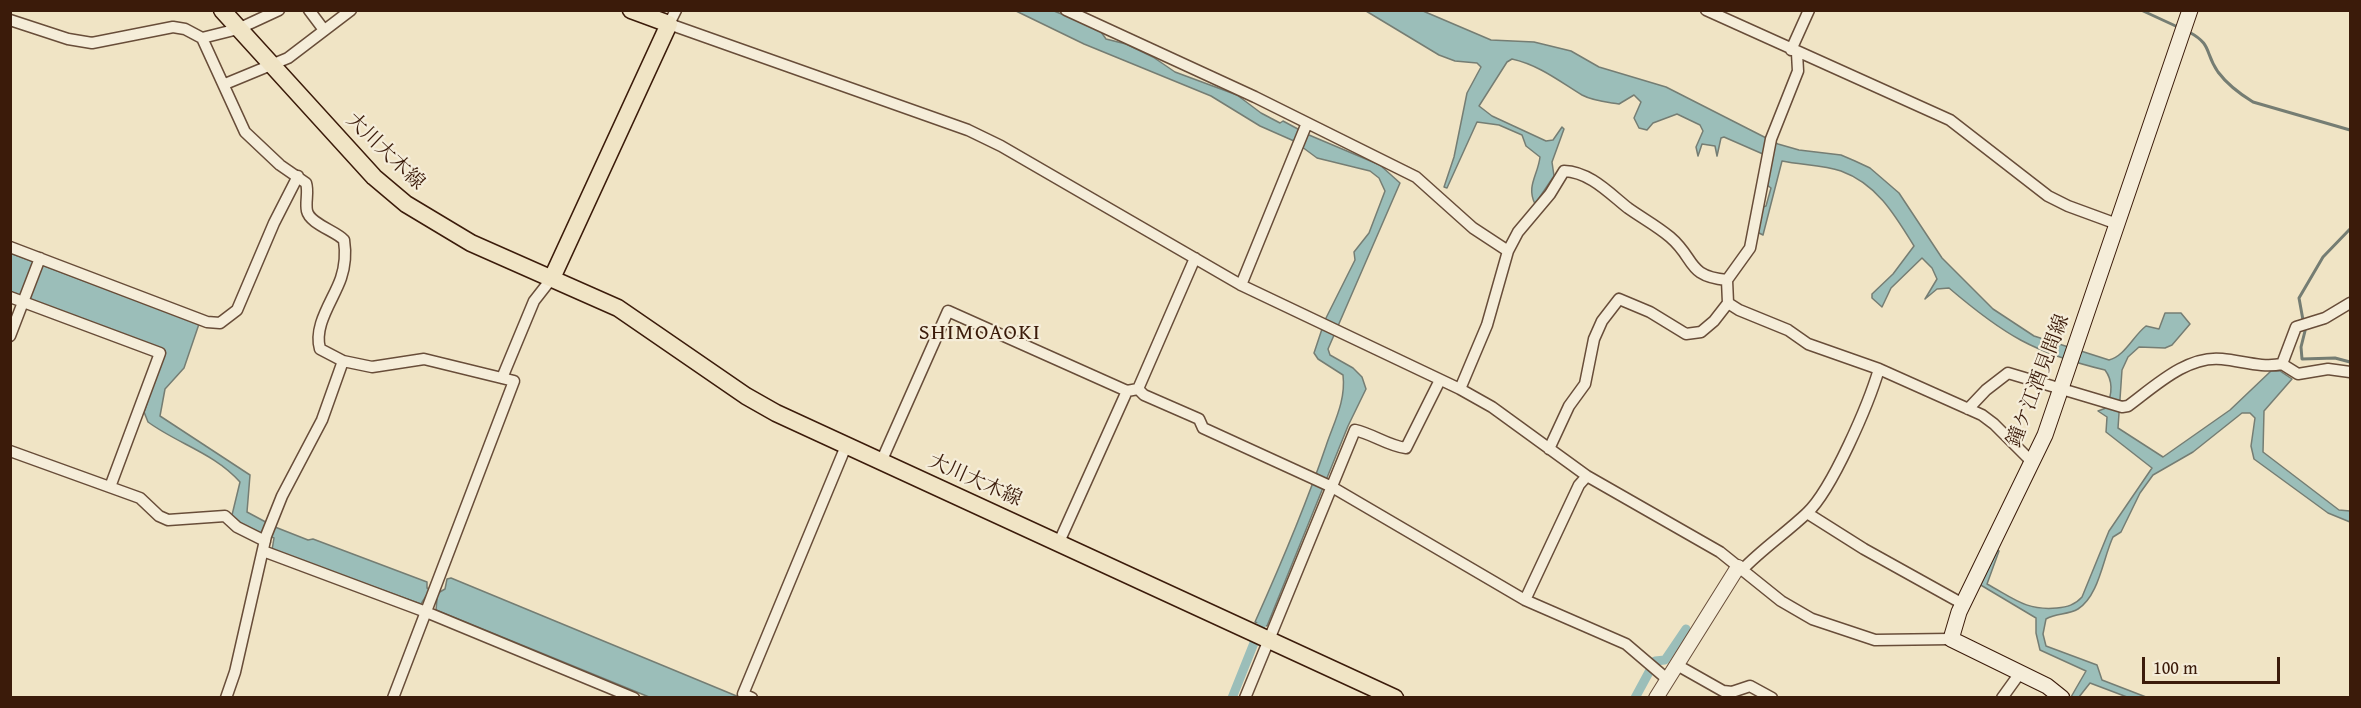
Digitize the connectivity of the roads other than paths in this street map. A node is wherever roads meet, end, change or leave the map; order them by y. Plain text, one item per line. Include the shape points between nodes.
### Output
1 (222, 10) edge
2 (279, 10) edge
3 (309, 10) edge
4 (351, 10) edge
5 (631, 10) edge
6 (1066, 10) edge
7 (1706, 10) edge
8 (1809, 10) edge
9 (2190, 10) edge
10 (672, 17) edge
11 (10, 20) edge
12 (238, 29) junction
13 (324, 30) junction
14 (202, 38) junction
15 (1794, 52) junction
16 (270, 64) junction
17 (225, 84) junction
18 (1306, 125) junction
19 (298, 176) junction
20 (2117, 224) junction
21 (10, 247) edge
22 (1508, 251) junction
23 (1196, 258) junction
24 (40, 260) junction
25 (552, 278) junction
26 (1727, 280) junction
27 (1241, 285) junction
28 (10, 297) edge
29 (25, 299) junction
30 (1728, 303) junction
31 (2350, 303) edge
32 (10, 336) edge
33 (343, 361) junction
34 (2282, 364) junction
35 (1879, 369) junction
36 (2350, 372) edge
37 (502, 378) junction
38 (1440, 380) junction
39 (2062, 388) junction
40 (1460, 389) junction
41 (1133, 390) junction
42 (1968, 409) junction
43 (846, 446) junction
44 (1549, 449) junction
45 (10, 451) edge
46 (2031, 461) junction
47 (881, 462) junction
48 (1587, 476) junction
49 (110, 487) junction
50 (1331, 487) junction
51 (1807, 513) junction
52 (1059, 542) junction
53 (264, 546) junction
54 (1740, 568) junction
55 (1526, 600) junction
56 (1963, 604) junction
57 (427, 609) junction
58 (1951, 639) junction
59 (1270, 640) junction
60 (1677, 665) junction
61 (2020, 673) junction
62 (1667, 679) junction
63 (226, 698) edge
64 (393, 698) edge
65 (634, 698) edge
66 (752, 698) edge
67 (1245, 698) edge
68 (1395, 698) edge
69 (1656, 698) edge
70 (1772, 698) edge
71 (2002, 698) edge
72 (2062, 698) edge

1 - 12 main road, 大川大木線
2 - 12 street
3 - 13 street
4 - 13 street
5 - 10 main road
6 - 18 street
7 - 15 street
8 - 15 street
9 - 20 main road, 鐘ケ江酒見間線
10 - 23 street via 969,130
10 - 25 main road
11 - 14 street via 80,42 104,43 173,27
12 - 14 street
12 - 16 main road, 大川大木線
13 - 16 street via 288,58
14 - 17 street
15 - 20 street via 1950,120 2048,196
15 - 26 street via 1798,71 1771,139 1750,248
16 - 17 street
16 - 25 main road, 大川大木線 via 374,177 406,204 471,243
17 - 19 street via 249,138
18 - 22 street via 1416,177 1473,228
18 - 27 street
19 - 24 street via 237,310 220,323 207,322
19 - 33 street via 306,183 309,217 344,240 345,264 318,341 326,354
20 - 39 main road, 鐘ケ江酒見間線
21 - 24 street
22 - 26 street via 1559,176 1564,171 1573,171 1593,180 1673,239 1697,272
22 - 40 street via 1487,325
23 - 27 street
23 - 41 street
24 - 29 street
25 - 37 street via 534,301
25 - 43 main road, 大川大木線 via 618,308 746,396
26 - 30 street
27 - 38 street
28 - 29 street
29 - 32 street
29 - 49 street via 160,353
30 - 35 street via 1788,330 1808,344
30 - 44 street via 1701,332 1686,334 1650,312 1619,300 1602,321 1594,339 1585,384 1569,406
31 - 34 street via 2325,318 2296,327
33 - 37 street via 381,368 424,359
33 - 53 street via 322,420 282,496
34 - 36 street via 2298,374 2328,369
34 - 39 street via 2208,359 2188,365 2122,407
35 - 42 street
35 - 51 street via 1825,489
37 - 57 street via 514,381
38 - 40 street
38 - 50 street via 1410,446 1396,447 1355,430
39 - 42 street via 2008,373
39 - 46 main road, 鐘ケ江酒見間線
40 - 44 street
41 - 47 street via 948,311
41 - 50 street via 1199,419 1203,428
41 - 52 street
42 - 46 street via 1994,424
43 - 47 main road, 大川大木線
43 - 66 street via 743,694
44 - 48 street
45 - 49 street
46 - 56 main road, 鐘ケ江酒見間線
47 - 52 main road, 大川大木線
48 - 54 street via 1720,552
48 - 55 street via 1579,485
49 - 53 street via 140,498 168,520 225,516
50 - 55 street
50 - 59 street
51 - 54 street
51 - 56 street
52 - 59 main road, 大川大木線
53 - 57 street
53 - 63 street
54 - 58 street via 1781,601 1839,630 1875,640
54 - 60 street
55 - 62 street via 1626,644
56 - 58 main road, 鐘ケ江酒見間線
57 - 64 street
57 - 65 street
58 - 61 main road
59 - 67 street
59 - 68 main road, 大川大木線
60 - 62 street
60 - 70 street via 1723,691 1732,693 1750,686
61 - 71 street
61 - 72 main road
62 - 69 street

